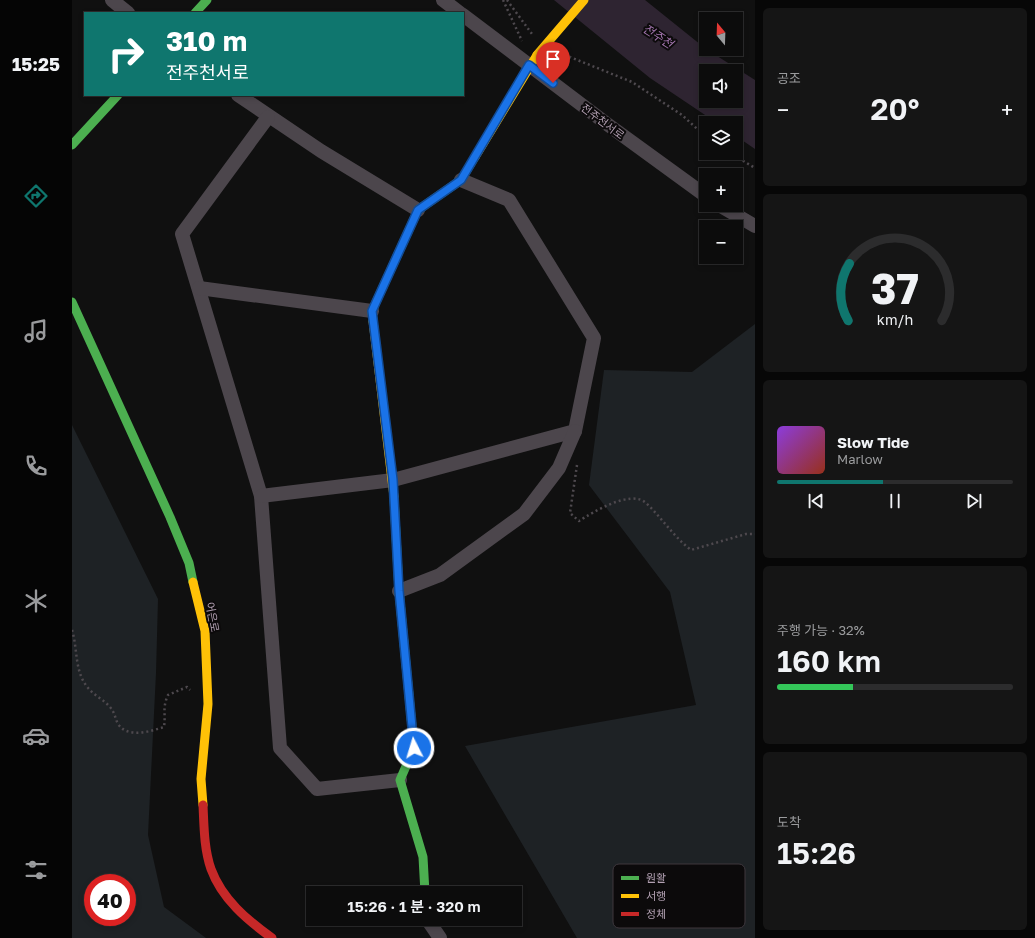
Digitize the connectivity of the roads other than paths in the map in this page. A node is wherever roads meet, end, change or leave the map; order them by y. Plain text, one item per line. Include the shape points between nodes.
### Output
1 (112, 0) edge
2 (207, 0) edge
3 (443, 0) edge
4 (584, 0) edge
5 (127, 12) edge
6 (196, 12) edge
7 (459, 12) edge
8 (464, 16) edge
9 (533, 60) junction
10 (117, 96) edge
11 (239, 96) edge
12 (268, 117) junction
13 (72, 145) edge
14 (461, 180) junction
15 (699, 190) edge
16 (418, 210) junction
17 (731, 212) edge
18 (755, 226) edge
19 (199, 288) junction
20 (72, 302) edge
21 (372, 311) junction
22 (575, 431) junction
23 (393, 480) junction
24 (261, 496) junction
25 (399, 591) junction
26 (400, 780) junction
27 (425, 886) edge
28 (432, 926) edge
29 (272, 938) edge
30 (440, 938) edge

1 - 5 street
2 - 6 street
3 - 7 street
4 - 9 street, bridge
8 - 9 street, 전주천서로
9 - 14 street
9 - 15 street, 전주천서로
10 - 13 street
11 - 12 street
12 - 16 street
12 - 19 street via 182,234
14 - 16 street
14 - 22 street via 509,200 594,338
16 - 21 street
17 - 18 street
19 - 21 street
19 - 24 street
20 - 29 street, 어은로 via 189,563 206,631 208,704 201,779 205,839 212,869 223,893 251,923
21 - 23 street
22 - 23 street
22 - 25 street via 559,468 524,514 440,575
23 - 24 street
23 - 25 street
24 - 26 street via 280,748 317,789
25 - 26 street via 414,748
26 - 27 street via 423,857
28 - 30 street

